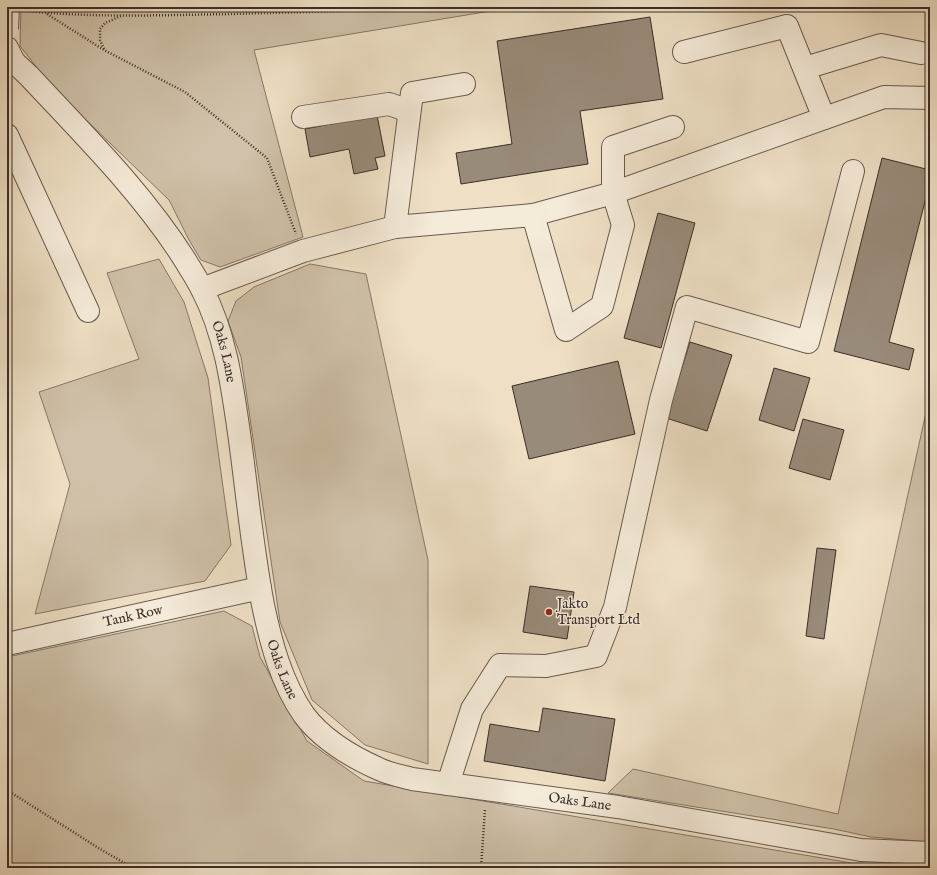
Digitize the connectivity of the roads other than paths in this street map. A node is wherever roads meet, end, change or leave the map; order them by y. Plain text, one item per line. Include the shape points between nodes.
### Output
1 (16, 9) edge
2 (7, 29) edge
3 (7, 48) edge
4 (684, 52) dead end
5 (921, 53) dead end
6 (805, 68) junction
7 (464, 84) dead end
8 (930, 98) edge
9 (409, 111) junction
10 (303, 117) dead end
11 (824, 118) junction
12 (673, 127) dead end
13 (7, 135) edge
14 (853, 171) dead end
15 (613, 193) junction
16 (533, 215) junction
17 (395, 227) junction
18 (202, 289) junction
19 (88, 311) dead end
20 (260, 588) junction
21 (7, 644) edge
22 (448, 784) junction
23 (930, 853) edge

1 - 2 street, bridge
3 - 18 street, Oaks Lane via 14,62 147,206
4 - 6 street via 787,26
5 - 6 street via 881,44
6 - 11 street
7 - 9 street via 412,93
8 - 11 street via 884,97
9 - 10 street via 389,104
9 - 17 street
11 - 15 street
12 - 15 street via 613,147
13 - 19 street
14 - 22 street via 808,342 687,307 661,400 615,607 596,656 546,666 500,665 472,709
15 - 16 street
15 - 16 street via 623,225 602,306 566,330
16 - 17 street
17 - 18 street via 303,251
18 - 20 street, Oaks Lane via 217,325 227,362
20 - 21 street, Tank Row
20 - 22 street, Oaks Lane via 269,634 281,671 305,716 342,749 381,770 412,779
22 - 23 street, Oaks Lane via 618,807 861,850

